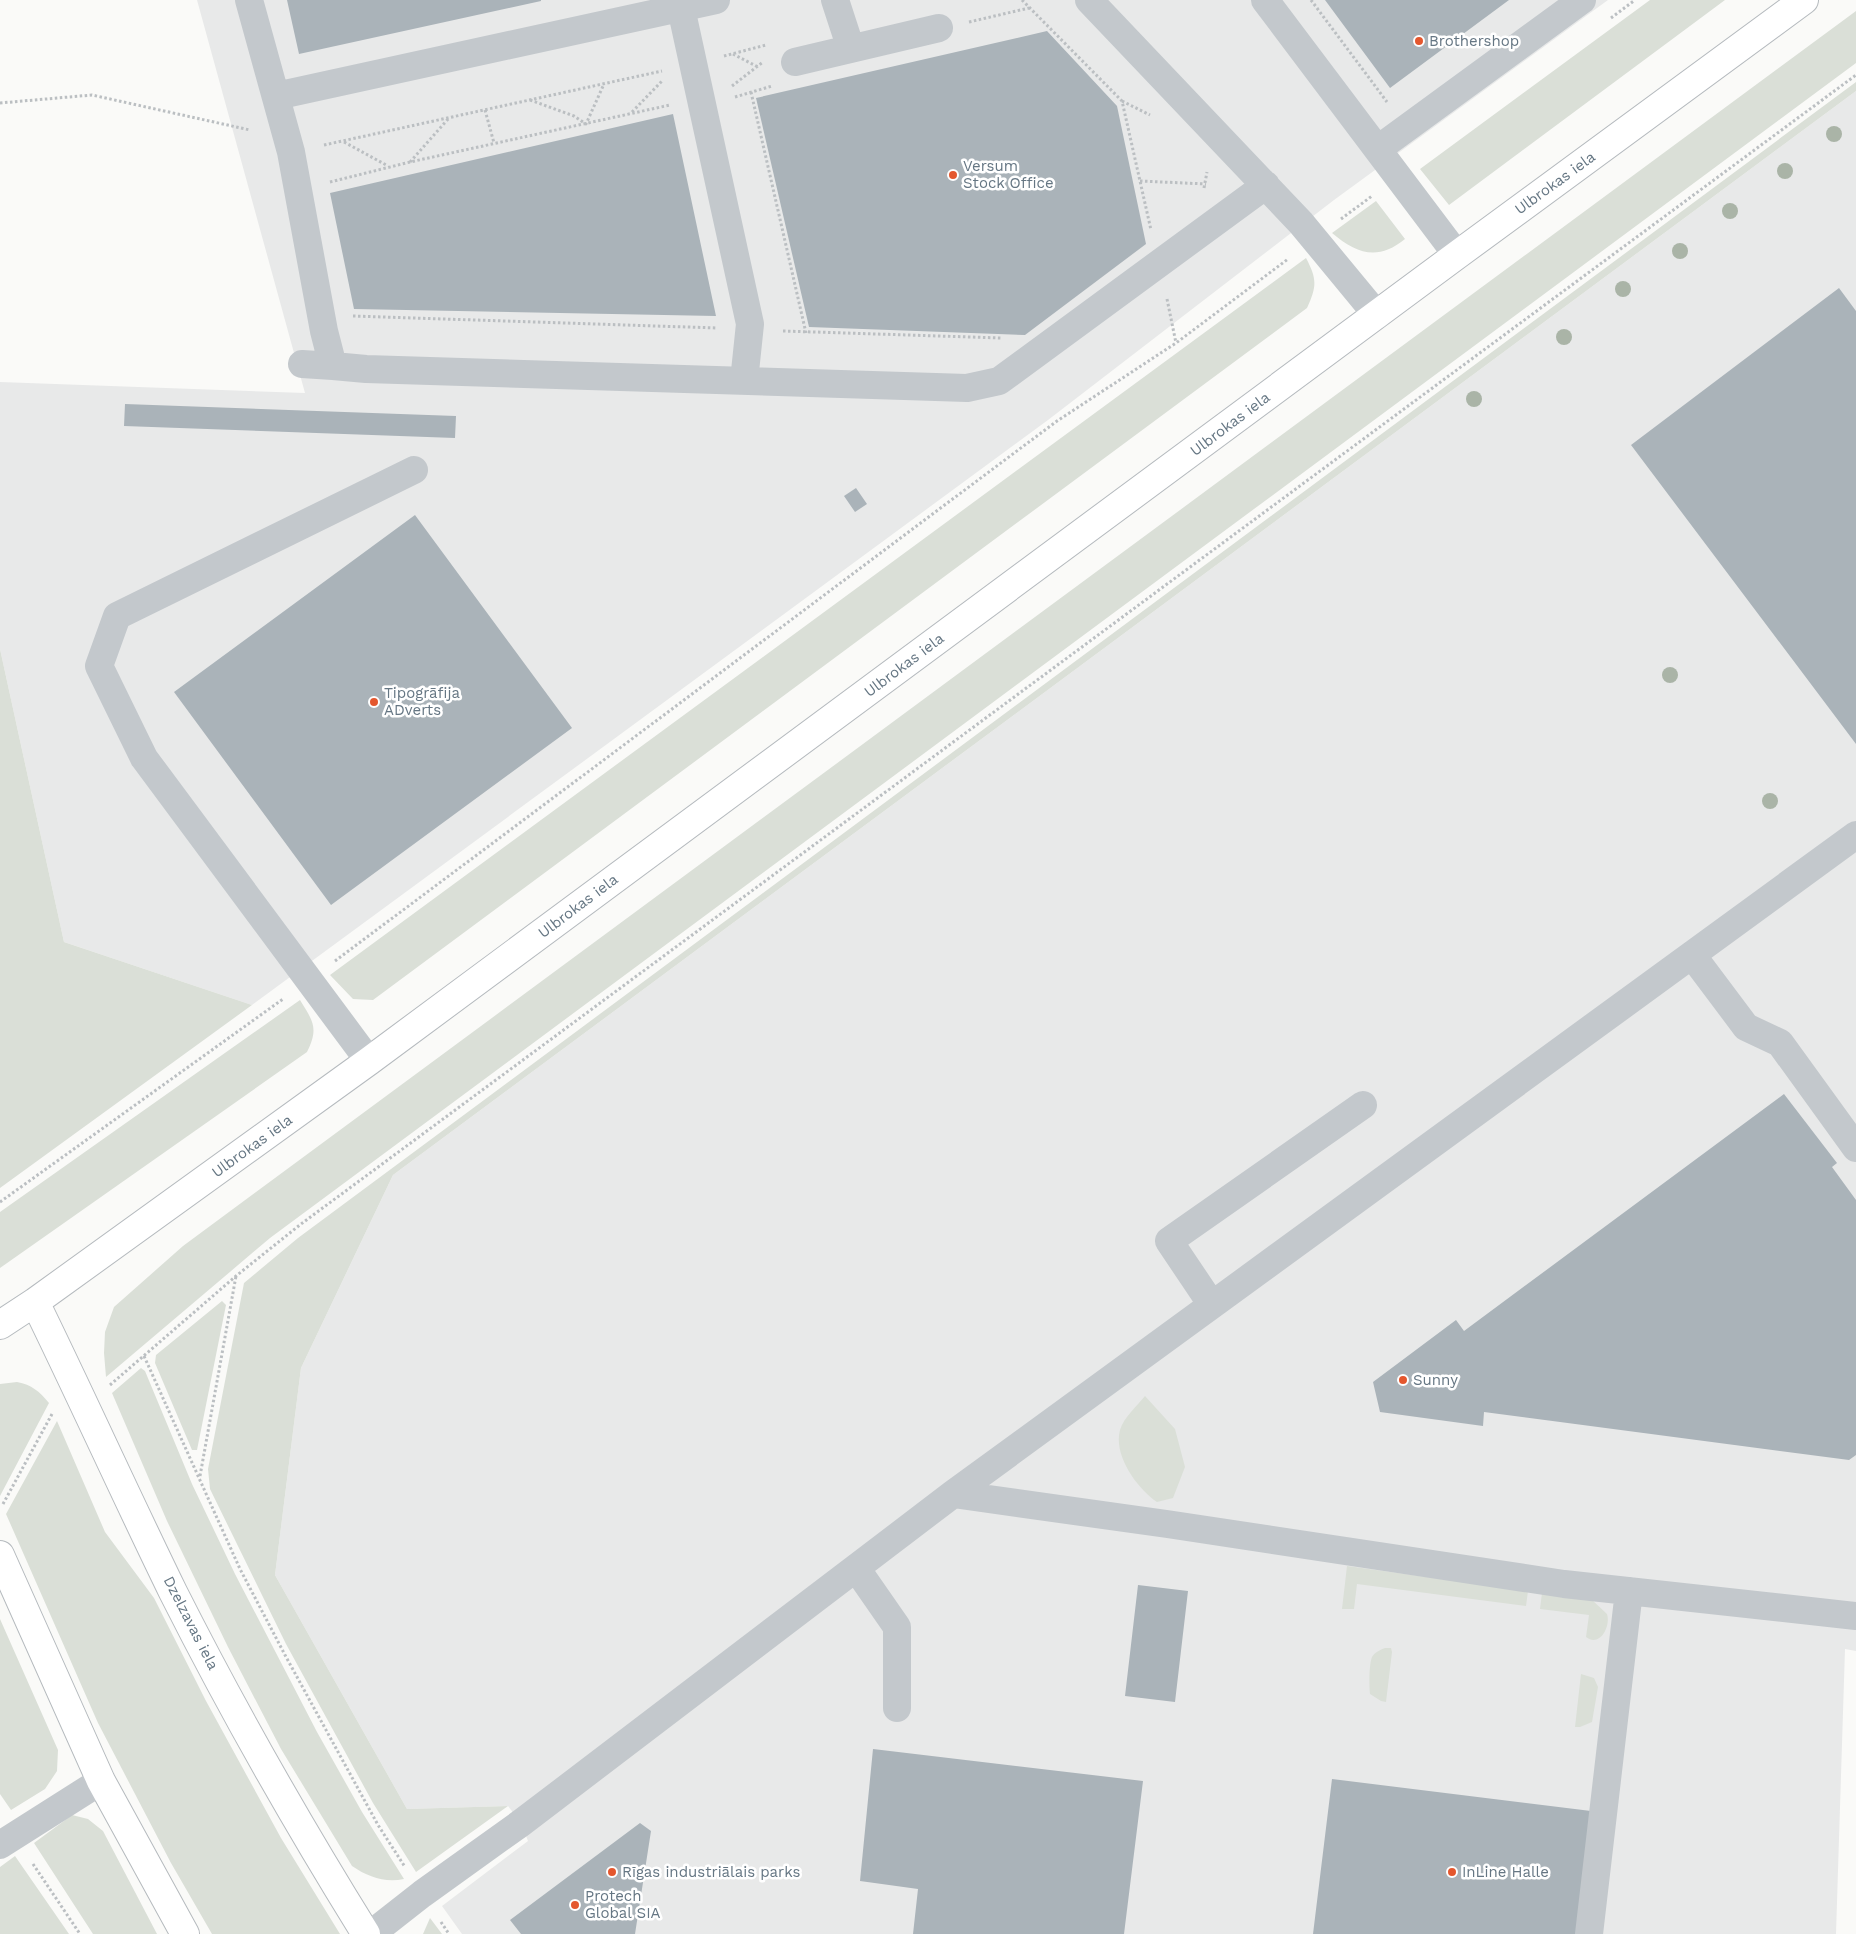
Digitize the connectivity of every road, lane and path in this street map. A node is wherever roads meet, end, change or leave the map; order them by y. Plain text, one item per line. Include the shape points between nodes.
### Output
1 (250, 0) edge
2 (716, 0) edge
3 (836, 0) edge
4 (1022, 0) edge
5 (1089, 0) edge
6 (1264, 0) edge
7 (1311, 0) edge
8 (1582, 0) edge
9 (1635, 0) edge
10 (1804, 0) edge
11 (681, 8) junction
12 (1030, 8) junction
13 (1603, 24) dead end
14 (939, 28) joint
15 (771, 44) dead end
16 (851, 49) junction
17 (769, 57) dead end
18 (796, 62) dead end
19 (682, 66) junction
20 (1856, 75) edge
21 (604, 84) junction
22 (778, 84) dead end
23 (751, 92) junction
24 (276, 96) junction
25 (712, 96) junction
26 (530, 100) junction
27 (0, 104) edge
28 (485, 110) junction
29 (630, 114) junction
30 (450, 118) junction
31 (586, 124) junction
32 (1407, 128) junction
33 (342, 141) junction
34 (494, 144) junction
35 (289, 145) junction
36 (1378, 149) junction
37 (410, 162) junction
38 (389, 167) junction
39 (1398, 176) junction
40 (1140, 180) junction
41 (321, 184) dead end
42 (1206, 184) dead end
43 (1266, 185) junction
44 (1314, 239) junction
45 (1457, 255) junction
46 (1159, 263) junction
47 (1377, 316) junction
48 (806, 332) dead end
49 (1176, 343) junction
50 (302, 364) dead end
51 (333, 366) junction
52 (744, 381) junction
53 (414, 470) dead end
54 (1856, 835) edge
55 (1692, 955) junction
56 (309, 980) junction
57 (369, 1061) junction
58 (1363, 1105) dead end
59 (1856, 1148) edge
60 (0, 1202) edge
61 (236, 1276) junction
62 (35, 1302) junction
63 (1212, 1305) junction
64 (0, 1325) edge
65 (144, 1356) junction
66 (109, 1386) dead end
67 (53, 1414) dead end
68 (200, 1477) junction
69 (953, 1494) junction
70 (3, 1504) dead end
71 (0, 1555) edge
72 (856, 1568) junction
73 (1629, 1591) junction
74 (1856, 1616) edge
75 (897, 1708) dead end
76 (101, 1781) junction
77 (7, 1841) edge
78 (422, 1894) junction
79 (80, 1934) edge
80 (185, 1934) edge
81 (366, 1934) edge
82 (371, 1934) edge
83 (1589, 1934) edge

1 - 24 street
2 - 11 street
3 - 16 street
4 - 12 path
5 - 43 street
6 - 36 street
7 - 32 path
8 - 32 street
9 - 13 path
10 - 45 main road, Ulbrokas iela
11 - 19 street
11 - 24 street
12 - 14 path
12 - 40 path via 1122,100
14 - 16 street
15 - 19 path
16 - 18 street
17 - 25 path
19 - 21 path
19 - 25 street
19 - 29 path
20 - 61 path via 309,1218
21 - 26 path
21 - 31 path
22 - 23 path
23 - 25 path via 731,98
23 - 48 path
24 - 35 street
25 - 29 path
25 - 52 street via 750,324
26 - 28 path
26 - 31 path via 574,116
27 - 35 path via 92,95
28 - 30 path
28 - 34 path
29 - 31 path
30 - 33 path
30 - 37 path
31 - 34 path
32 - 36 street
33 - 35 path
33 - 38 path
34 - 37 path
35 - 51 street
36 - 39 street
37 - 38 path
38 - 41 path
39 - 44 path
39 - 45 street
40 - 42 path
40 - 46 path
43 - 44 street
43 - 46 street
44 - 47 street
44 - 49 path
45 - 47 main road, Ulbrokas iela
46 - 49 path
46 - 52 street via 999,381 967,388
47 - 57 main road, Ulbrokas iela
49 - 56 path via 1057,421
50 - 51 street
51 - 52 street
53 - 56 street via 117,616 99,666 144,758
54 - 55 street
55 - 59 street via 1746,1027 1780,1043
55 - 63 street
56 - 57 street
56 - 60 path
57 - 62 main road, Ulbrokas iela
58 - 63 street via 1169,1241
61 - 65 path
61 - 68 path
62 - 64 main road, Ulbrokas iela
62 - 81 main road, Dzelzavas iela via 174,1592 266,1767
63 - 69 street
65 - 66 path
65 - 68 path
67 - 70 path
68 - 78 path via 240,1569 285,1655 378,1825
69 - 72 street
69 - 73 street
71 - 76 main road
72 - 75 street via 897,1627
72 - 78 street via 521,1823
73 - 74 street
73 - 83 street
76 - 77 street
76 - 80 main road
77 - 79 path
78 - 82 street

